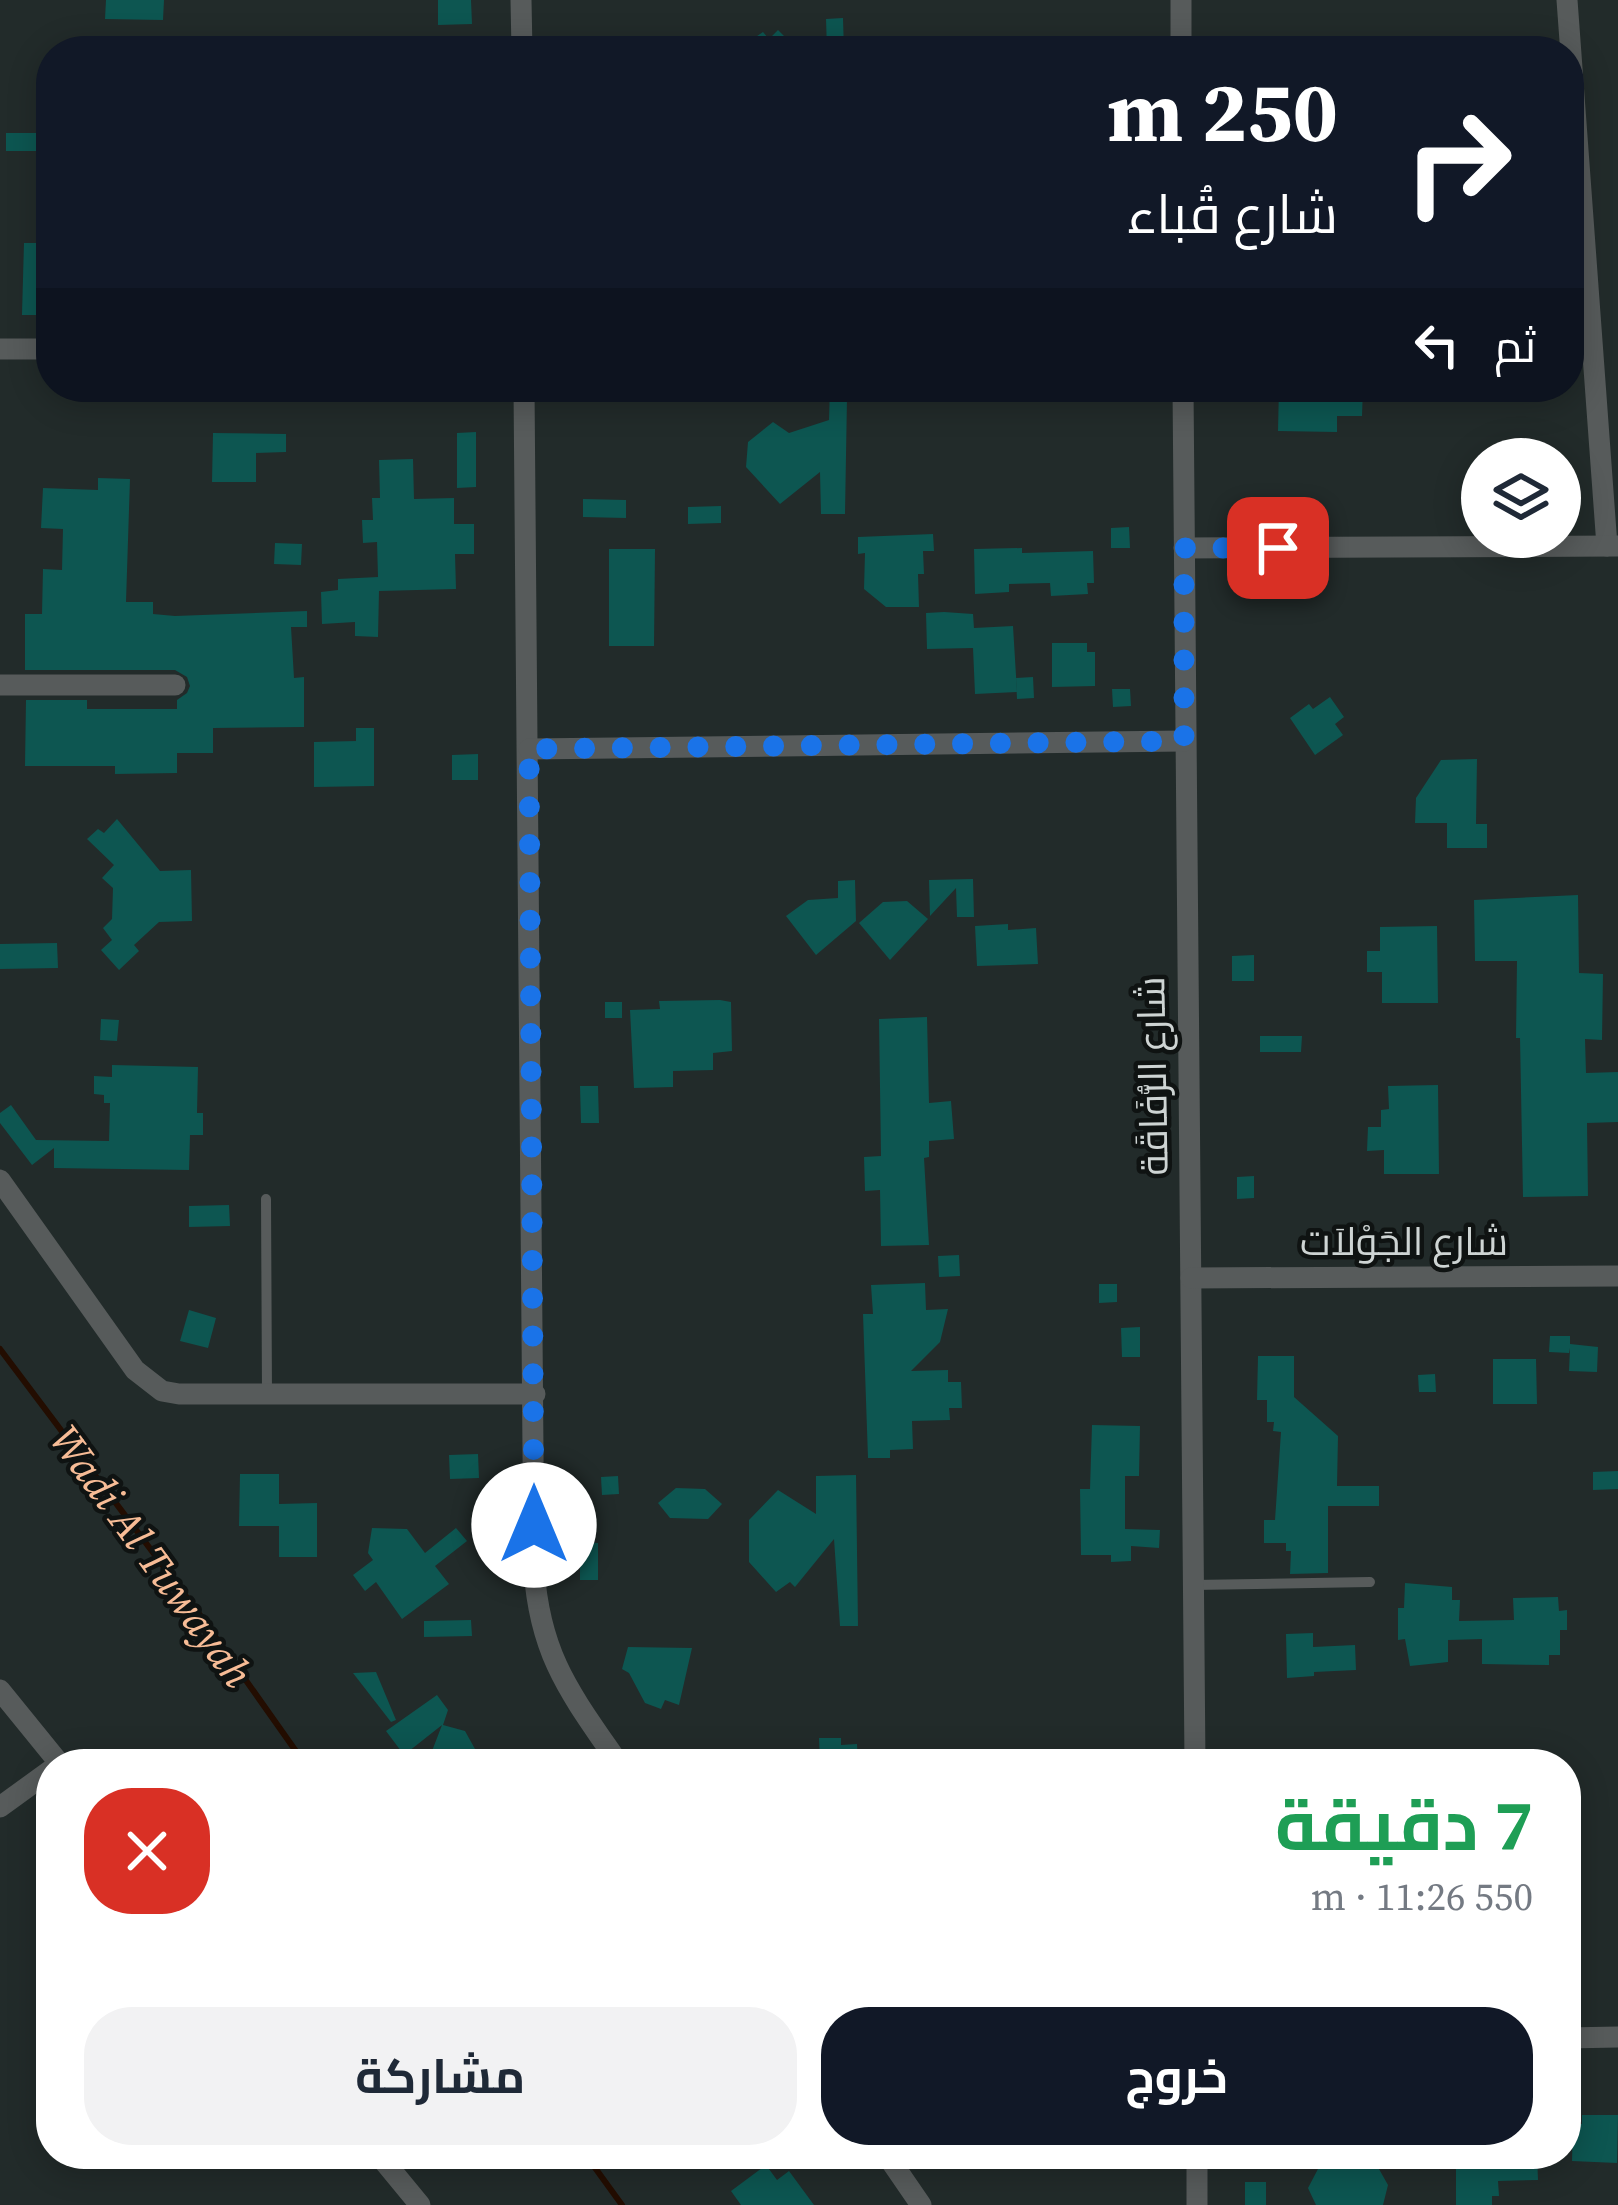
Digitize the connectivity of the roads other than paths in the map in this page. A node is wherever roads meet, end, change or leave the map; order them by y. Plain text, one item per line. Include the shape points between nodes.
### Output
1 (521, 0) edge
2 (1181, 0) edge
3 (1567, 0) edge
4 (522, 36) edge
5 (1181, 36) edge
6 (1570, 36) edge
7 (1584, 193) edge
8 (0, 349) edge
9 (36, 349) edge
10 (524, 402) edge
11 (1183, 402) edge
12 (1610, 487) edge
13 (1613, 546) edge
14 (1184, 548) junction
15 (0, 686) edge
16 (175, 686) dead end
17 (1184, 741) junction
18 (529, 749) junction
19 (0, 1180) edge
20 (266, 1199) dead end
21 (1618, 1276) edge
22 (1191, 1278) junction
23 (267, 1394) junction
24 (535, 1394) junction
25 (1370, 1582) dead end
26 (1193, 1585) junction
27 (0, 1690) edge
28 (48, 1749) edge
29 (609, 1749) edge
30 (1195, 1749) edge
31 (36, 1781) edge
32 (0, 1807) edge
33 (1618, 2037) edge
34 (1581, 2038) edge
35 (390, 2169) edge
36 (896, 2169) edge
37 (1197, 2169) edge
38 (420, 2205) edge
39 (921, 2205) edge
40 (1197, 2205) edge

1 - 4 street
2 - 5 street
3 - 6 street
7 - 12 street
8 - 9 street
10 - 18 street
11 - 14 street, شارع الرُّفَاقَة
12 - 13 street
13 - 14 street
14 - 17 street, شارع الرُّفَاقَة
15 - 16 street
17 - 18 street
17 - 22 street, شارع الرُّفَاقَة
18 - 24 street
19 - 23 street via 147,1382 179,1394
20 - 23 lane
21 - 22 street, شارع الجَوْلاَت
22 - 26 street, شارع الرُّفَاقَة
23 - 24 street
24 - 29 street via 536,1608 562,1681
25 - 26 lane
26 - 30 street, شارع الرُّفَاقَة
27 - 28 street
31 - 32 street
33 - 34 street
35 - 38 street
36 - 39 street
37 - 40 street

